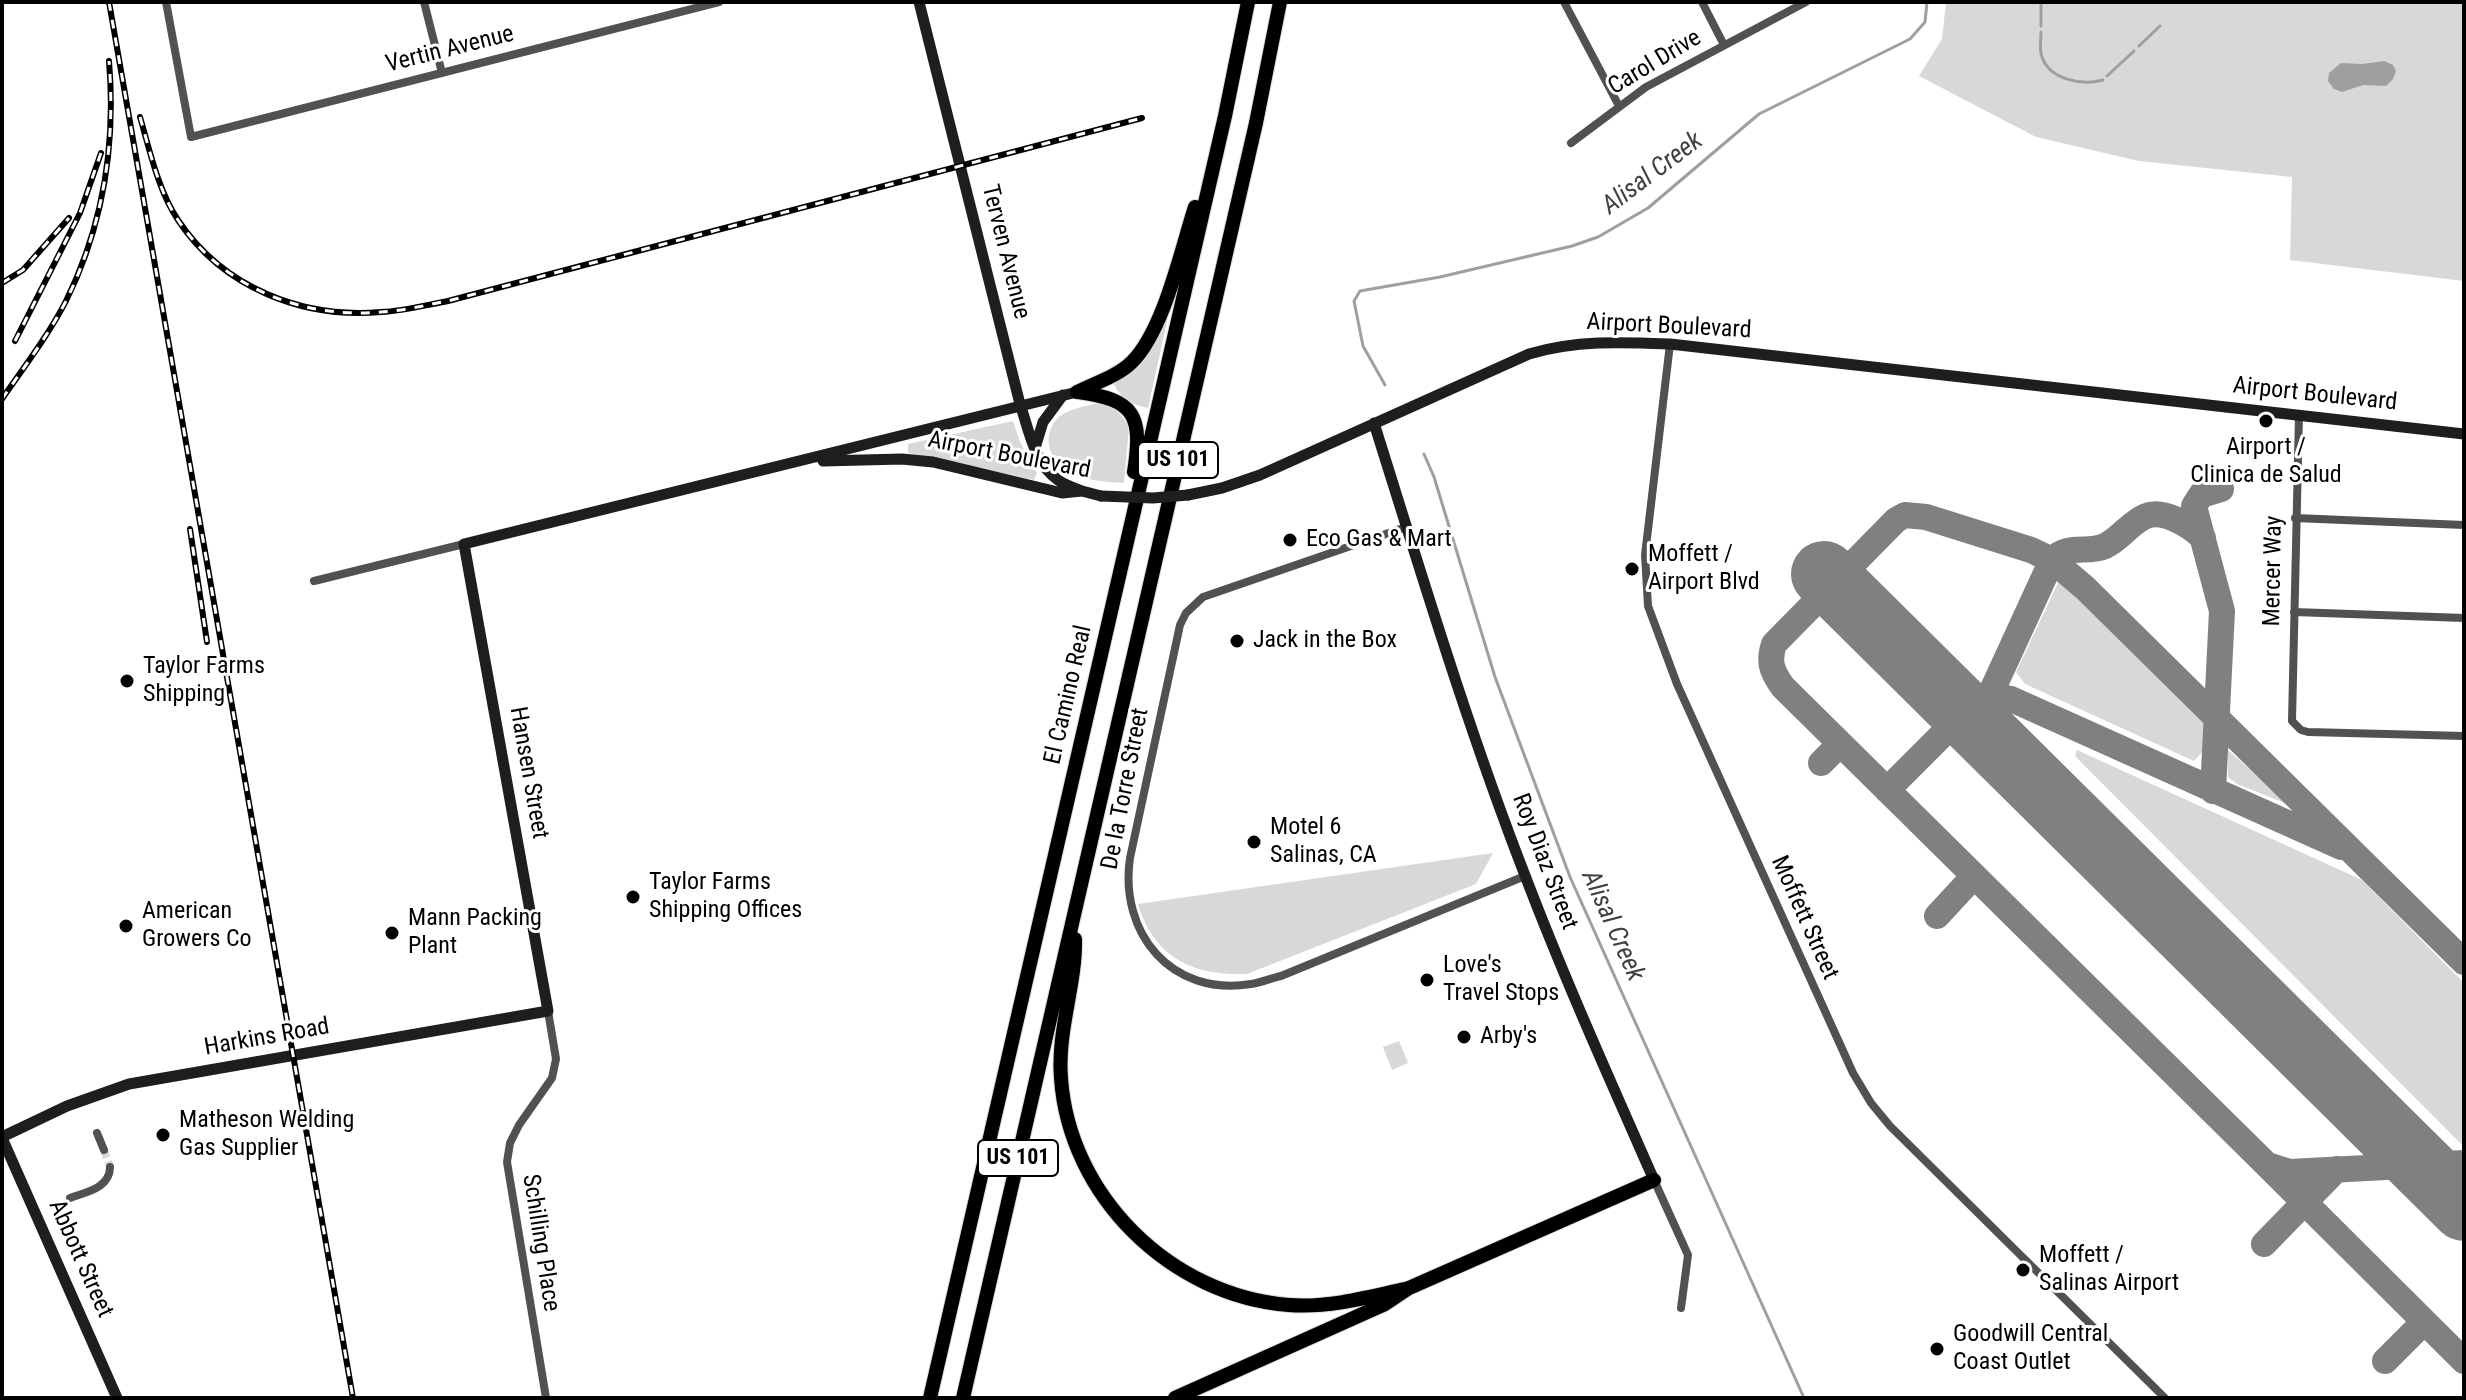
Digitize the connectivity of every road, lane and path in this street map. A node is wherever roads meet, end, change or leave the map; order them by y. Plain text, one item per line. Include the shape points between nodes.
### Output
1 (166, 2) edge
2 (424, 2) edge
3 (719, 2) edge
4 (919, 2) edge
5 (1248, 2) edge
6 (1280, 2) edge
7 (1564, 2) edge
8 (1702, 2) edge
9 (1806, 2) edge
10 (1724, 45) junction
11 (442, 73) junction
12 (1619, 106) junction
13 (1225, 116) junction
14 (1571, 143) dead end
15 (1670, 344) junction
16 (1070, 393) junction
17 (1020, 404) junction
18 (2299, 415) junction
19 (1374, 423) junction
20 (2464, 434) edge
21 (1034, 449) junction
22 (806, 461) junction
23 (1082, 491) junction
24 (2295, 518) junction
25 (2464, 525) edge
26 (1406, 527) junction
27 (464, 544) junction
28 (1118, 578) junction
29 (314, 581) dead end
30 (2294, 612) junction
31 (2464, 618) edge
32 (2464, 736) edge
33 (1525, 876) junction
34 (1074, 918) junction
35 (548, 1011) junction
36 (97, 1133) dead end
37 (2, 1138) edge
38 (104, 1150) tunnel mouth
39 (110, 1167) dead end
40 (1654, 1180) junction
41 (70, 1198) dead end
42 (1409, 1288) junction
43 (1681, 1308) dead end
44 (117, 1398) edge
45 (546, 1398) edge
46 (930, 1398) edge
47 (963, 1398) edge
48 (1175, 1398) edge
49 (2165, 1398) edge

1 - 11 street, Vertin Avenue via 191,137
2 - 11 street
3 - 11 street, Vertin Avenue
4 - 17 main road, Terven Avenue
5 - 13 highway, El Camino Real / US 101
6 - 34 highway, US 101
7 - 12 street
8 - 10 street
9 - 10 street, Carol Drive
10 - 12 street, Carol Drive
12 - 14 street, Carol Drive
13 - 16 highway via 1151,336 1121,371
13 - 28 highway, El Camino Real / US 101
15 - 18 main road, Airport Boulevard
15 - 19 main road, Airport Boulevard via 1611,341 1555,346
15 - 49 street, Moffett Street via 1645,555 1652,621 1853,1073 1890,1126
16 - 17 main road, Airport Boulevard
16 - 21 main road via 1043,422
16 - 28 highway via 1110,397 1135,424 1137,449
17 - 21 main road, Terven Avenue
17 - 22 main road, Airport Boulevard
18 - 20 main road, Airport Boulevard
18 - 24 street, Mercer Way
19 - 23 main road, Airport Boulevard, bridge via 1222,488 1153,498
19 - 26 main road, Roy Diaz Street
21 - 23 main road, Terven Avenue via 1058,480
22 - 23 main road, Airport Boulevard via 933,462 1062,493
22 - 27 main road, Airport Boulevard
24 - 25 street
24 - 30 street, Mercer Way
26 - 33 main road, Roy Diaz Street
26 - 33 street, De la Torre Street via 1203,597 1186,613 1130,858 1134,919 1152,949 1183,974 1213,984 1252,984
27 - 29 street, Airport Boulevard
27 - 35 main road, Hansen Street
28 - 46 highway, El Camino Real / US 101
30 - 31 street
30 - 32 street, Mercer Way via 2290,715 2295,726 2308,732
33 - 40 main road, Roy Diaz Street
34 - 42 highway via 1075,955 1061,1047 1063,1098 1084,1162 1123,1222 1178,1268 1258,1300 1313,1306
34 - 47 highway, US 101
35 - 37 main road, Harkins Road via 129,1084 67,1106
35 - 45 street, Schilling Place via 556,1059 552,1078 519,1125 507,1162
36 - 38 street
37 - 44 main road, Abbott Street
39 - 41 street via 105,1183
40 - 42 highway
40 - 43 street, Roy Diaz Street via 1688,1255
42 - 48 highway via 1385,1304

